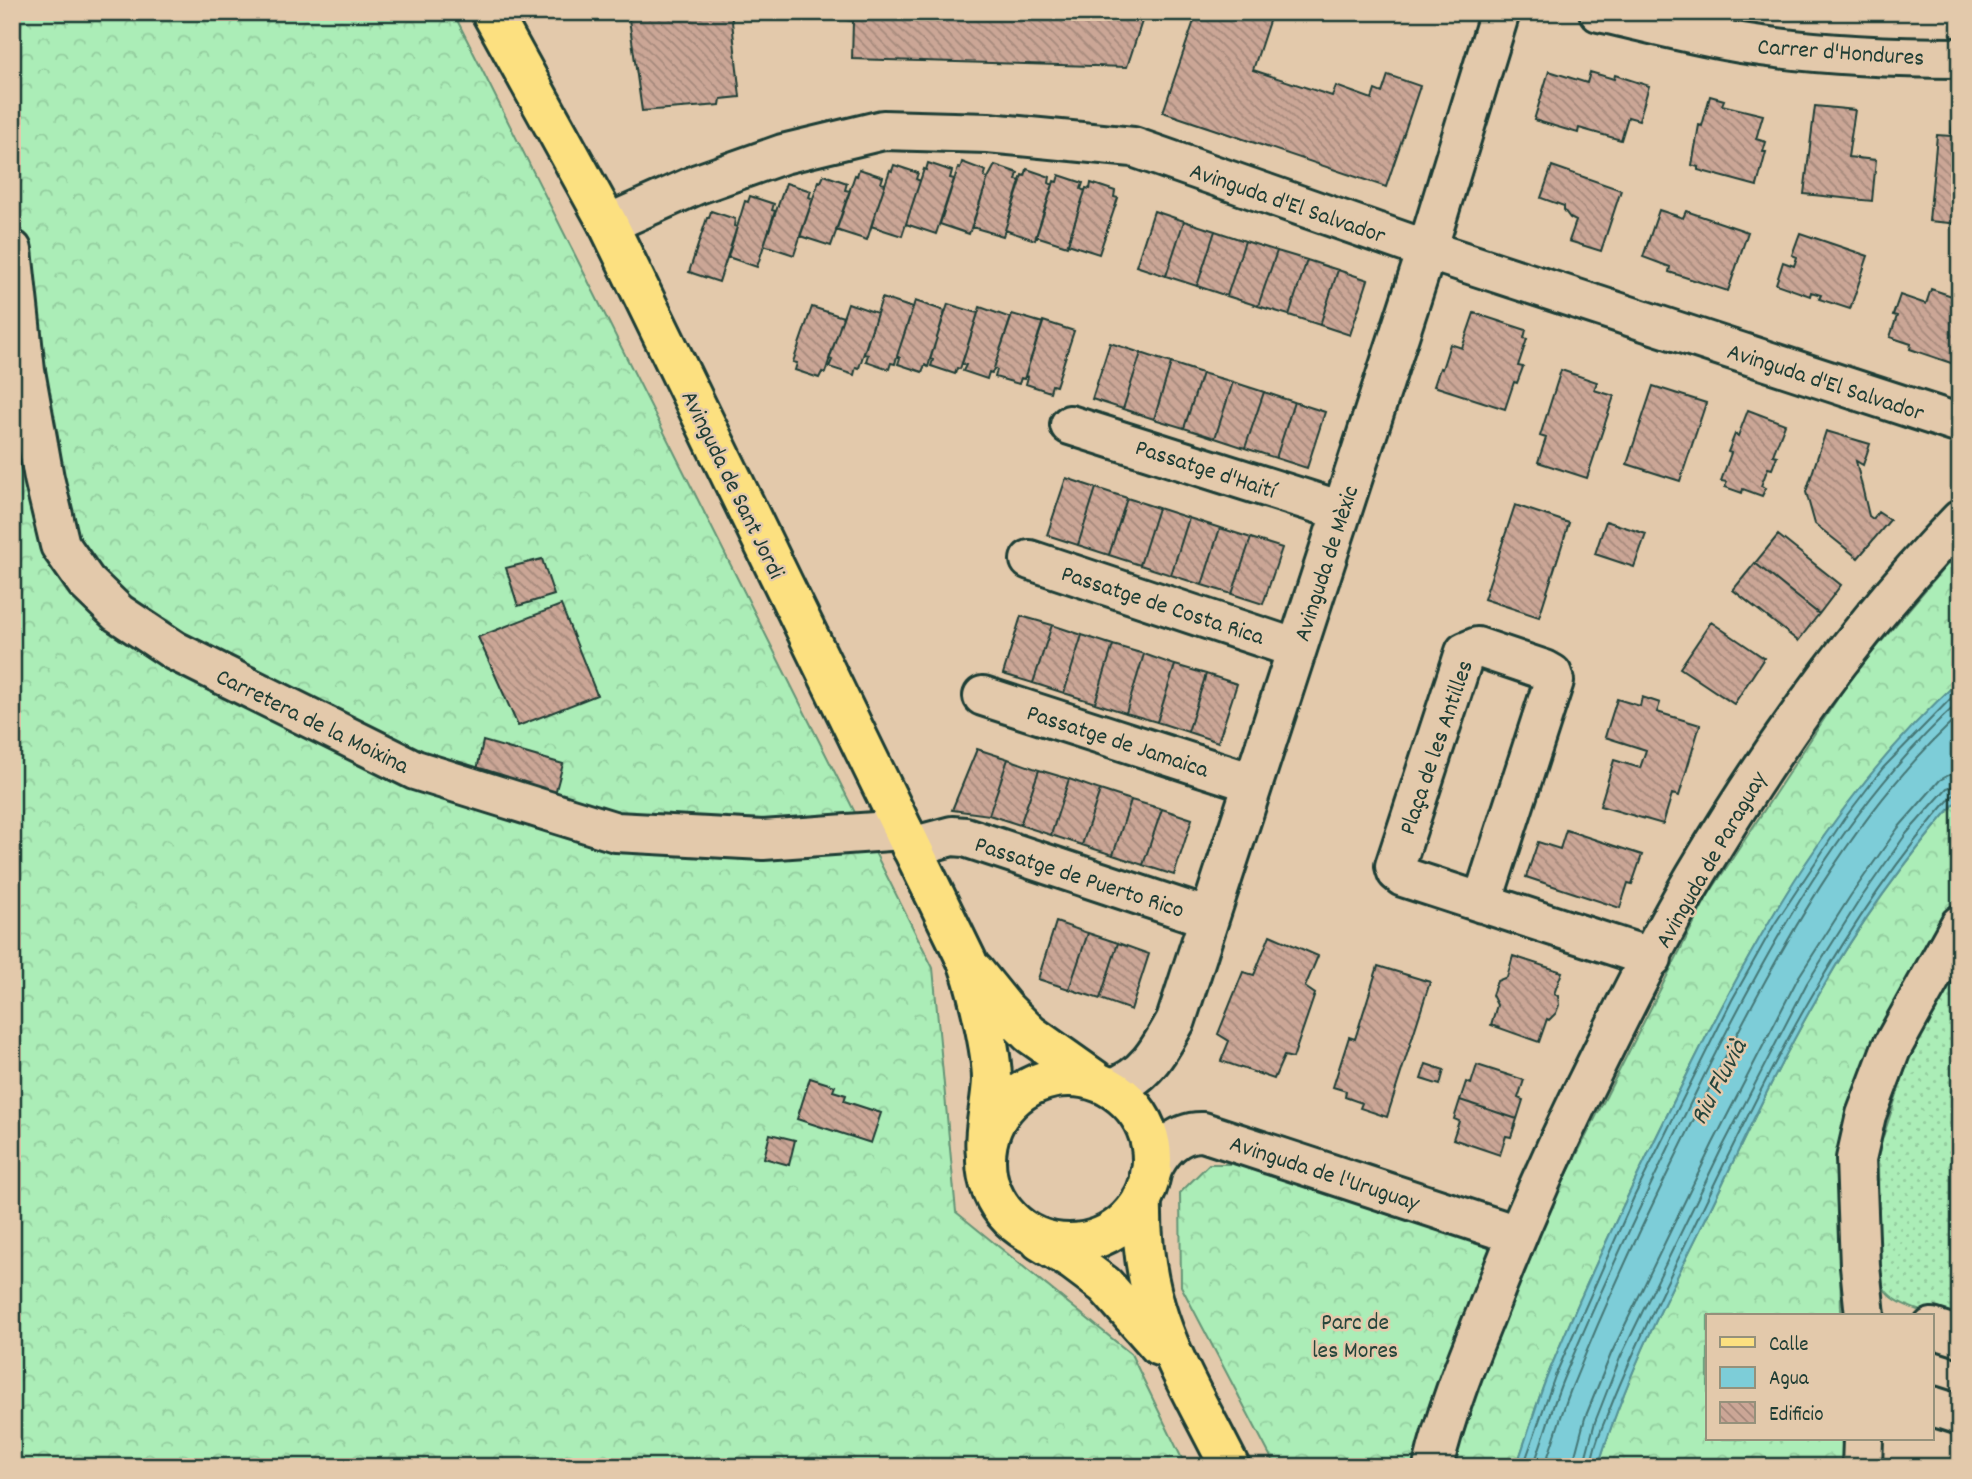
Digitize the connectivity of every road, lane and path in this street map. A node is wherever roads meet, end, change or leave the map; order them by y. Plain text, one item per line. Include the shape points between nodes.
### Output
1 (491, 12) edge
2 (1500, 12) edge
3 (1599, 12) edge
4 (1960, 58) edge
5 (608, 224) junction
6 (12, 250) edge
7 (1427, 250) junction
8 (1960, 424) edge
9 (1070, 425) dead end
10 (1342, 511) junction
11 (1960, 520) edge
12 (1030, 560) dead end
13 (1297, 649) junction
14 (983, 696) dead end
15 (1253, 783) junction
16 (907, 839) junction
17 (1482, 903) junction
18 (1209, 918) junction
19 (1960, 925) edge
20 (1651, 958) junction
21 (967, 961) junction
22 (1106, 1086) junction
23 (986, 1156) junction
24 (1146, 1187) junction
25 (1029, 1234) junction
26 (1517, 1235) junction
27 (1875, 1314) edge
28 (1934, 1329) edge
29 (1960, 1337) edge
30 (1180, 1372) junction
31 (1934, 1407) edge
32 (1960, 1415) edge
33 (1863, 1440) edge
34 (1230, 1467) edge
35 (1433, 1467) edge
36 (1862, 1467) edge

1 - 5 main road, Avinguda de Sant Jordi
2 - 7 street, Avinguda de Mèxic
3 - 4 street, Carrer d'Hondures via 1791,50
5 - 7 street, Avinguda d'El Salvador via 698,184 783,154 883,130 988,134 1133,148
5 - 16 main road, Avinguda de Sant Jordi
6 - 16 street, Carretera de la Moixina via 25,371 60,545 86,582 118,612 175,651 415,770 616,832
7 - 8 street, Avinguda d'El Salvador
7 - 10 street, Avinguda de Mèxic
9 - 10 street, Passatge d'Haití
10 - 13 street, Avinguda de Mèxic
11 - 20 street, Avinguda de Paraguay via 1853,641 1793,723 1694,878
12 - 13 street, Passatge de Costa Rica
13 - 15 street, Avinguda de Mèxic
14 - 15 street, Passatge de Jamaica
15 - 18 street, Avinguda de Mèxic
16 - 18 street, Passatge de Puerto Rico via 965,838
16 - 21 main road, Avinguda de Sant Jordi
17 - 17 street, Plaça de les Antilles via 1403,877 1395,866 1465,652 1477,648 1545,670 1554,681
17 - 20 street
18 - 22 street, Avinguda de Mèxic via 1167,1036 1138,1075
19 - 27 street via 1891,1049 1866,1115 1856,1159 1860,1266
20 - 26 street, Avinguda de Paraguay
21 - 22 main road, Avinguda de Sant Jordi via 1030,1034
21 - 23 main road, Avinguda de Sant Jordi via 992,1080
22 - 23 main road via 1058,1077 1022,1092 993,1126
22 - 24 main road via 1122,1096 1141,1119 1151,1146
23 - 25 main road via 995,1199
24 - 25 main road via 1118,1228 1103,1236 1056,1243
24 - 26 street, Avinguda de l'Uruguay via 1162,1153 1178,1137 1203,1132
24 - 30 main road via 1143,1256 1150,1293
25 - 30 main road via 1105,1285
26 - 35 street, Avinguda de Paraguay via 1465,1367
28 - 29 street
30 - 34 main road
31 - 32 street
33 - 36 street

